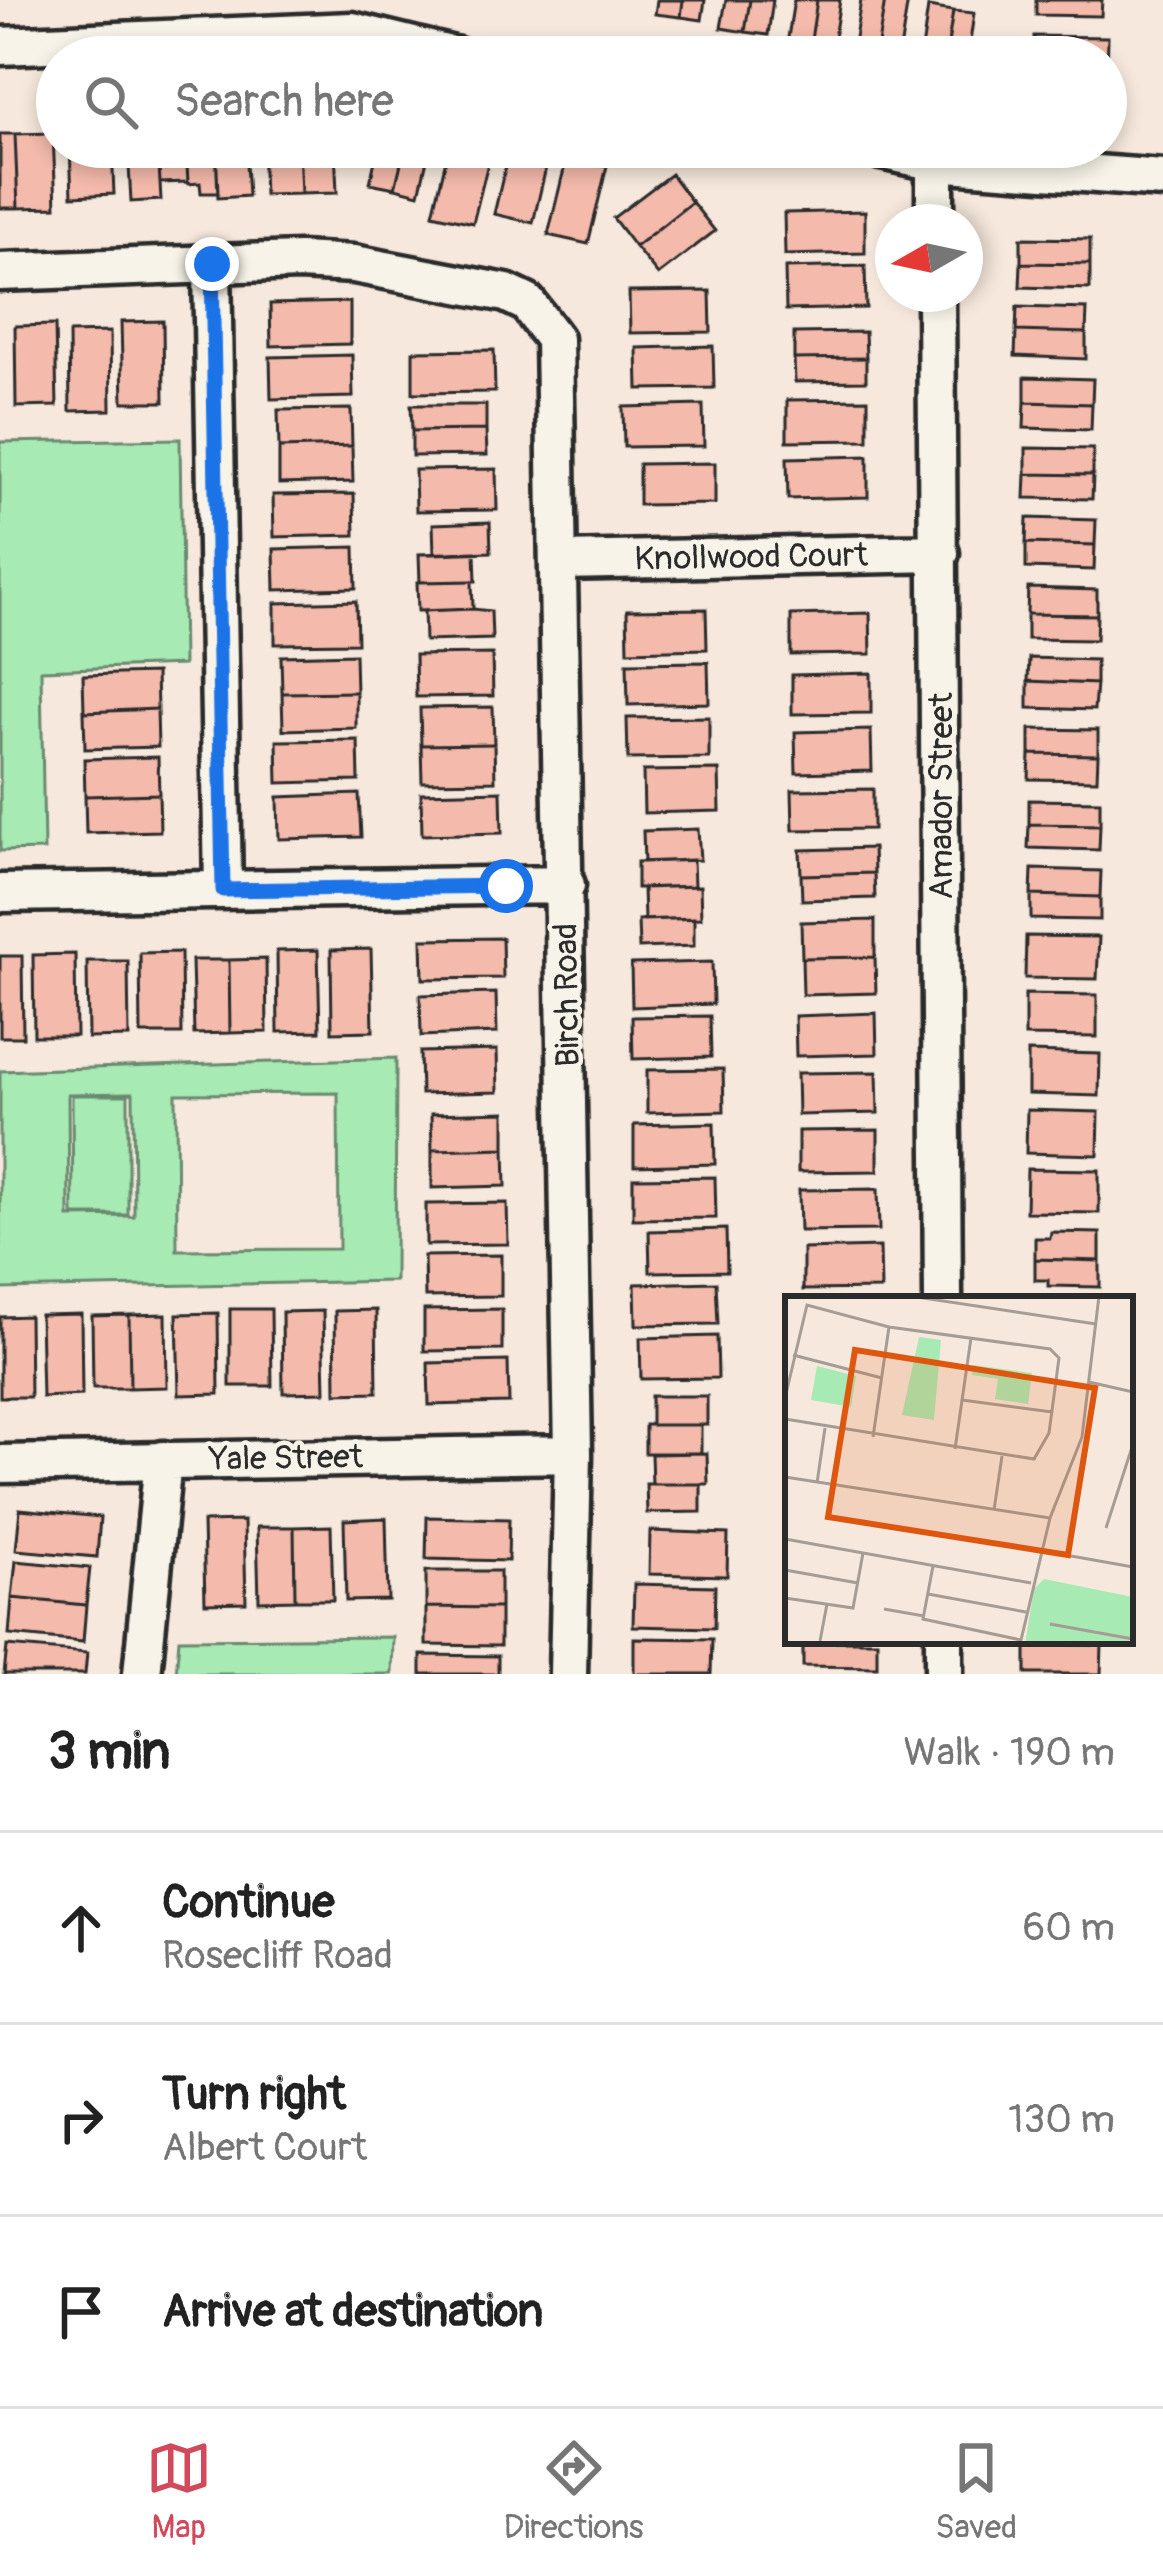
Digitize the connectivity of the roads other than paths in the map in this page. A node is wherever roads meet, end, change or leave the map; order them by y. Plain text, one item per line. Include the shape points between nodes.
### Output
1 (235, 36) edge
2 (372, 36) edge
3 (36, 44) edge
4 (0, 46) edge
5 (935, 168) edge
6 (1015, 168) edge
7 (1163, 179) edge
8 (935, 204) edge
9 (212, 264) junction
10 (0, 272) edge
11 (936, 312) edge
12 (940, 553) junction
13 (562, 561) junction
14 (566, 885) junction
15 (223, 890) junction
16 (0, 893) edge
17 (943, 1296) edge
18 (573, 1454) junction
19 (163, 1460) junction
20 (0, 1464) edge
21 (142, 1674) edge
22 (568, 1674) edge

1 - 2 street
3 - 4 street
5 - 8 street
6 - 7 street
9 - 10 street
9 - 13 street, Birch Road via 354,264 506,293 543,318 558,360
9 - 15 street
11 - 12 street, Amador Street
12 - 13 street, Knollwood Court
12 - 17 street, Amador Street
13 - 14 street, Birch Road
14 - 15 street
14 - 18 street, Birch Road
15 - 16 street
18 - 19 street, Yale Street
18 - 22 street, Birch Road
19 - 20 street, Yale Street
19 - 21 street

